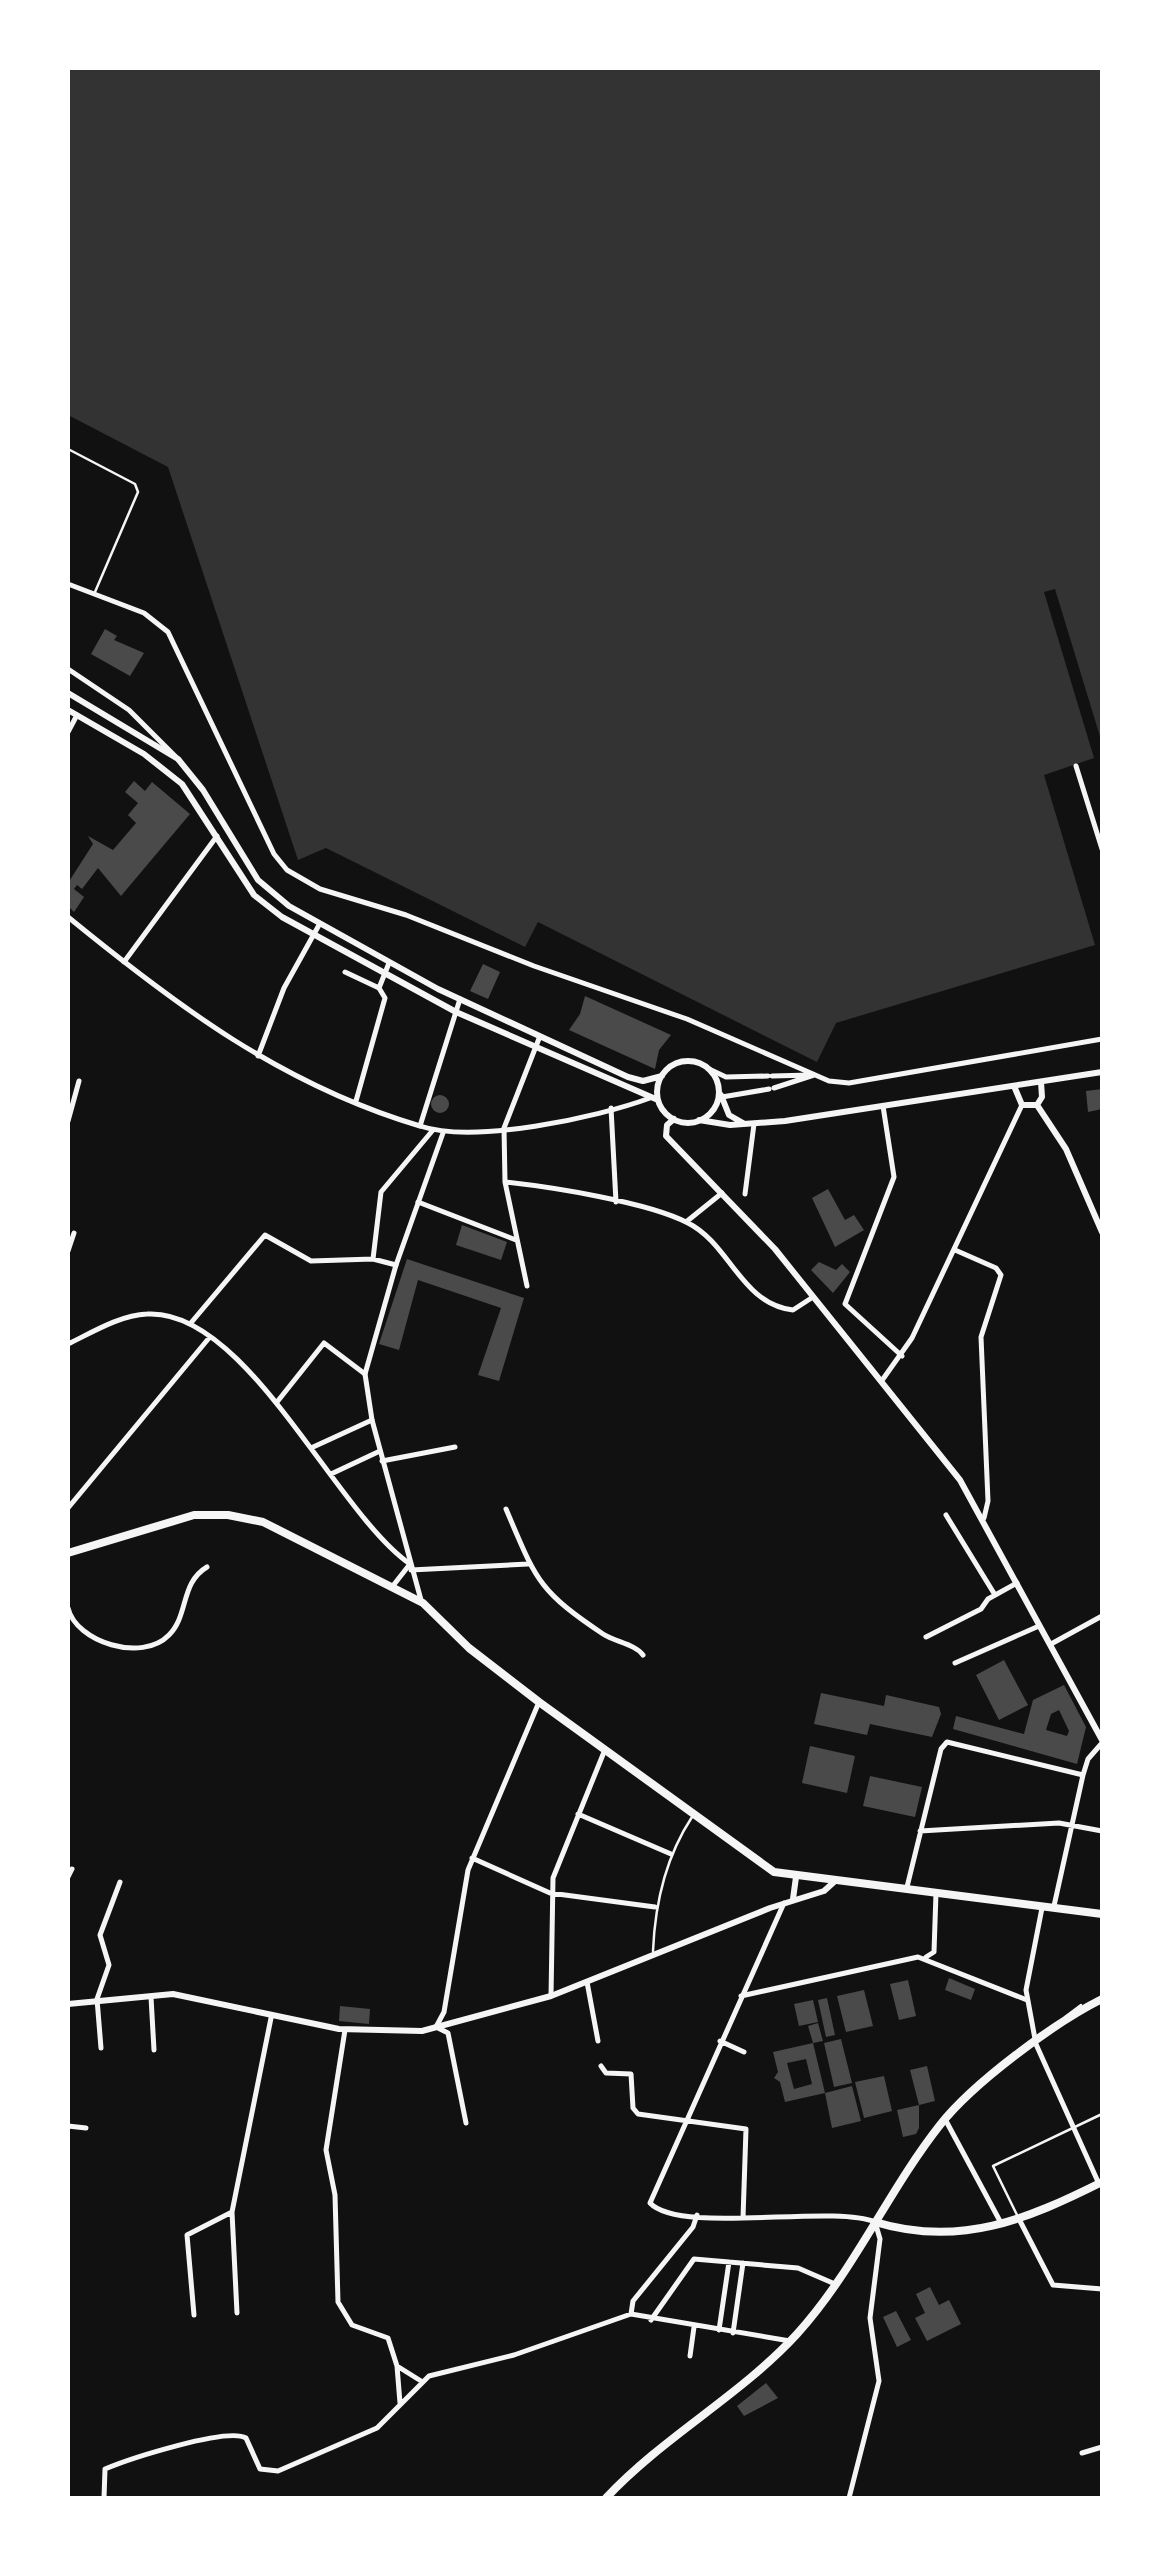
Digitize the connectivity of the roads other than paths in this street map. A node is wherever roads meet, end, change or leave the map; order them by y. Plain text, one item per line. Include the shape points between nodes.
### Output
1 (68, 449) edge
2 (68, 585) edge
3 (94, 594) junction
4 (68, 669) edge
5 (68, 693) edge
6 (68, 710) edge
7 (77, 715) junction
8 (68, 732) edge
9 (178, 760) junction
10 (1076, 766) dead end
11 (218, 836) junction
12 (236, 842) junction
13 (225, 849) junction
14 (1102, 849) edge
15 (68, 917) edge
16 (319, 925) junction
17 (312, 936) junction
18 (124, 962) junction
19 (389, 964) junction
20 (345, 972) dead end
21 (384, 975) junction
22 (378, 988) junction
23 (460, 1000) junction
24 (456, 1012) junction
25 (540, 1036) junction
26 (1102, 1039) edge
27 (535, 1048) junction
28 (258, 1056) junction
29 (709, 1069) junction
30 (1102, 1072) edge
31 (814, 1075) junction
32 (662, 1076) junction
33 (79, 1081) dead end
34 (1040, 1082) junction
35 (1014, 1086) junction
36 (719, 1088) junction
37 (722, 1098) junction
38 (655, 1099) junction
39 (356, 1102) junction
40 (1022, 1105) junction
41 (1036, 1105) junction
42 (883, 1106) junction
43 (611, 1108) junction
44 (674, 1119) junction
45 (699, 1120) junction
46 (68, 1122) edge
47 (749, 1124) junction
48 (420, 1126) junction
49 (504, 1128) junction
50 (433, 1130) junction
51 (443, 1133) junction
52 (505, 1182) junction
53 (722, 1193) junction
54 (744, 1194) dead end
55 (418, 1202) junction
56 (616, 1202) junction
57 (686, 1222) junction
58 (1102, 1232) edge
59 (74, 1233) dead end
60 (516, 1240) junction
61 (955, 1250) junction
62 (68, 1251) edge
63 (373, 1259) junction
64 (396, 1265) junction
65 (527, 1286) dead end
66 (814, 1296) junction
67 (190, 1324) junction
68 (210, 1338) junction
69 (68, 1344) edge
70 (902, 1356) junction
71 (365, 1374) junction
72 (884, 1379) junction
73 (276, 1403) junction
74 (372, 1420) junction
75 (455, 1447) dead end
76 (311, 1448) junction
77 (380, 1451) junction
78 (382, 1461) junction
79 (331, 1474) junction
80 (68, 1508) edge
81 (506, 1509) dead end
82 (946, 1515) dead end
83 (984, 1518) junction
84 (68, 1553) edge
85 (529, 1564) junction
86 (207, 1566) dead end
87 (410, 1567) junction
88 (1018, 1583) junction
89 (392, 1587) junction
90 (995, 1595) junction
91 (423, 1603) junction
92 (68, 1608) edge
93 (1102, 1616) edge
94 (1041, 1625) junction
95 (926, 1637) dead end
96 (1051, 1644) junction
97 (643, 1656) dead end
98 (955, 1664) dead end
99 (539, 1702) junction
100 (1102, 1741) edge
101 (604, 1752) junction
102 (1082, 1775) junction
103 (578, 1814) junction
104 (692, 1816) junction
105 (1070, 1823) junction
106 (920, 1831) junction
107 (1102, 1831) edge
108 (671, 1854) junction
109 (472, 1858) junction
110 (72, 1869) dead end
111 (68, 1876) edge
112 (796, 1877) junction
113 (120, 1882) dead end
114 (834, 1882) junction
115 (907, 1886) junction
116 (937, 1891) junction
117 (550, 1893) junction
118 (793, 1900) junction
119 (784, 1903) junction
120 (1042, 1905) junction
121 (1054, 1906) junction
122 (655, 1908) junction
123 (1102, 1914) edge
124 (652, 1958) junction
125 (923, 1958) junction
126 (588, 1982) junction
127 (151, 1994) junction
128 (551, 1996) junction
129 (740, 1996) junction
130 (97, 1999) junction
131 (1102, 1999) edge
132 (1027, 2000) junction
133 (68, 2004) edge
134 (272, 2018) junction
135 (436, 2028) junction
136 (344, 2030) junction
137 (720, 2041) junction
138 (598, 2042) dead end
139 (1035, 2042) junction
140 (101, 2048) dead end
141 (154, 2050) dead end
142 (744, 2052) dead end
143 (602, 2066) dead end
144 (1102, 2114) edge
145 (944, 2119) junction
146 (682, 2122) junction
147 (466, 2123) dead end
148 (68, 2126) edge
149 (86, 2128) dead end
150 (1072, 2128) junction
151 (1101, 2183) edge
152 (232, 2212) junction
153 (697, 2214) junction
154 (743, 2218) junction
155 (1020, 2221) junction
156 (875, 2222) junction
157 (1002, 2226) junction
158 (729, 2262) junction
159 (743, 2263) junction
160 (835, 2284) junction
161 (1102, 2289) edge
162 (236, 2313) dead end
163 (631, 2314) junction
164 (194, 2315) dead end
165 (651, 2320) junction
166 (694, 2327) junction
167 (719, 2330) junction
168 (733, 2332) junction
169 (790, 2341) junction
170 (690, 2356) dead end
171 (397, 2366) junction
172 (422, 2380) junction
173 (400, 2404) junction
174 (1102, 2447) edge
175 (1082, 2453) dead end
176 (104, 2498) edge
177 (606, 2498) edge
178 (849, 2498) edge

1 - 3 lane via 135,484 138,492
2 - 3 street
3 - 31 street via 144,612 173,638 274,854 298,878 687,1020
4 - 9 street via 129,710
5 - 9 main road
6 - 7 main road
7 - 8 street
7 - 11 main road via 176,779
9 - 12 main road
10 - 14 street
11 - 13 main road
11 - 18 street
12 - 13 main road
12 - 16 main road via 263,886
13 - 17 main road via 259,900
15 - 18 street
16 - 17 street
16 - 19 main road
17 - 21 main road
17 - 28 street
18 - 28 street via 186,1012
19 - 21 street
19 - 23 main road
20 - 22 street
21 - 22 street
21 - 24 main road
22 - 39 street via 385,1003
23 - 24 street
23 - 25 main road
24 - 27 main road
24 - 48 street
25 - 27 street
25 - 32 main road via 636,1080
26 - 31 street via 849,1083
27 - 38 main road
27 - 49 street
28 - 39 street
29 - 31 street via 726,1078
29 - 32 main road via 687,1061
29 - 36 main road
30 - 34 main road
31 - 37 street
32 - 38 main road
33 - 46 street
34 - 35 main road
34 - 41 main road
35 - 40 main road
35 - 42 main road
36 - 37 main road
36 - 45 main road via 715,1106
37 - 47 main road via 729,1115
38 - 43 street
38 - 44 main road
39 - 48 street
40 - 41 main road
40 - 61 street
41 - 58 main road via 1066,1150
42 - 47 main road
42 - 70 street via 894,1178 845,1304
43 - 49 street
43 - 56 street
44 - 45 main road
44 - 53 main road via 666,1136
45 - 47 main road
47 - 54 street
48 - 50 street
49 - 51 street
49 - 52 street
50 - 51 street
50 - 63 street via 381,1192
51 - 55 street
52 - 56 street
52 - 60 street
53 - 57 street
53 - 66 main road
55 - 60 street
55 - 64 street
56 - 57 street
57 - 66 street via 763,1301 794,1310
59 - 62 street
60 - 65 street
61 - 70 street
61 - 83 street via 1001,1275 981,1337
63 - 64 street
63 - 67 street via 311,1261 265,1235
64 - 71 street
66 - 72 main road
67 - 68 street
67 - 69 street via 140,1315
68 - 73 street
68 - 80 street
70 - 72 street
71 - 73 street via 324,1343
71 - 74 street
72 - 83 main road
73 - 76 street
74 - 76 street
74 - 77 street
75 - 78 street
76 - 79 street
77 - 78 street
77 - 79 street
78 - 87 street
79 - 87 street
81 - 85 street
82 - 90 street
83 - 88 main road
84 - 89 main road via 185,1517 228,1514 282,1530
85 - 87 street
85 - 97 street via 564,1607
86 - 92 street via 188,1588 172,1632 159,1642 104,1643 80,1630
87 - 89 street
87 - 91 street
88 - 90 street
88 - 94 main road
89 - 91 main road
90 - 95 street via 982,1609
91 - 99 main road
93 - 96 street
94 - 96 main road
94 - 98 street
96 - 100 main road
99 - 101 main road
99 - 109 street
100 - 102 street
101 - 103 street
101 - 104 main road
102 - 105 street
102 - 106 street via 947,1742
103 - 108 street
103 - 117 street
104 - 108 lane
104 - 112 main road via 762,1866
105 - 106 street
105 - 107 street
105 - 121 street
106 - 115 street
108 - 122 lane
109 - 117 street
109 - 135 street
110 - 111 street
112 - 114 main road
112 - 118 main road
113 - 130 street via 100,1935 109,1964
114 - 115 main road
114 - 118 main road
115 - 116 main road
116 - 120 main road
116 - 125 street via 934,1952
117 - 122 street
117 - 128 street
118 - 119 main road
119 - 124 main road
119 - 129 street
120 - 121 main road
120 - 132 street
121 - 123 main road
122 - 124 lane
124 - 126 main road
125 - 129 street
125 - 132 street
126 - 128 main road
126 - 138 street
127 - 130 main road
127 - 134 main road
127 - 141 street
128 - 135 main road
129 - 137 street
130 - 133 main road
130 - 140 street
131 - 139 main road
132 - 139 street
134 - 136 main road
134 - 152 street
135 - 136 main road
135 - 147 street via 448,2033
136 - 171 street via 326,2150 335,2195 339,2306 356,2328 388,2338
137 - 142 street
137 - 146 street
139 - 145 main road
139 - 150 street
143 - 146 street via 604,2072 632,2075 636,2113
144 - 150 lane
145 - 156 main road
145 - 157 street
146 - 153 street via 650,2203
146 - 154 street via 746,2128
148 - 149 street
150 - 151 street
150 - 155 lane via 992,2166
151 - 155 main road
152 - 162 street
152 - 164 street via 188,2233
153 - 154 street
153 - 163 street via 696,2224 635,2298
154 - 156 street via 853,2216
155 - 157 main road
155 - 161 street via 1053,2285
156 - 157 main road via 949,2230
156 - 160 main road
156 - 178 street via 880,2240 870,2318 878,2391
158 - 159 street
158 - 165 street via 694,2259
158 - 167 street
159 - 160 street via 806,2270
159 - 168 street
160 - 169 main road
163 - 165 street
163 - 172 street
165 - 166 street
166 - 167 street
166 - 170 street
167 - 168 street
168 - 169 street
169 - 177 main road
171 - 172 street
171 - 173 street
172 - 173 street
173 - 176 street via 377,2428 273,2472 258,2466 240,2434 171,2446 105,2468
174 - 175 street

